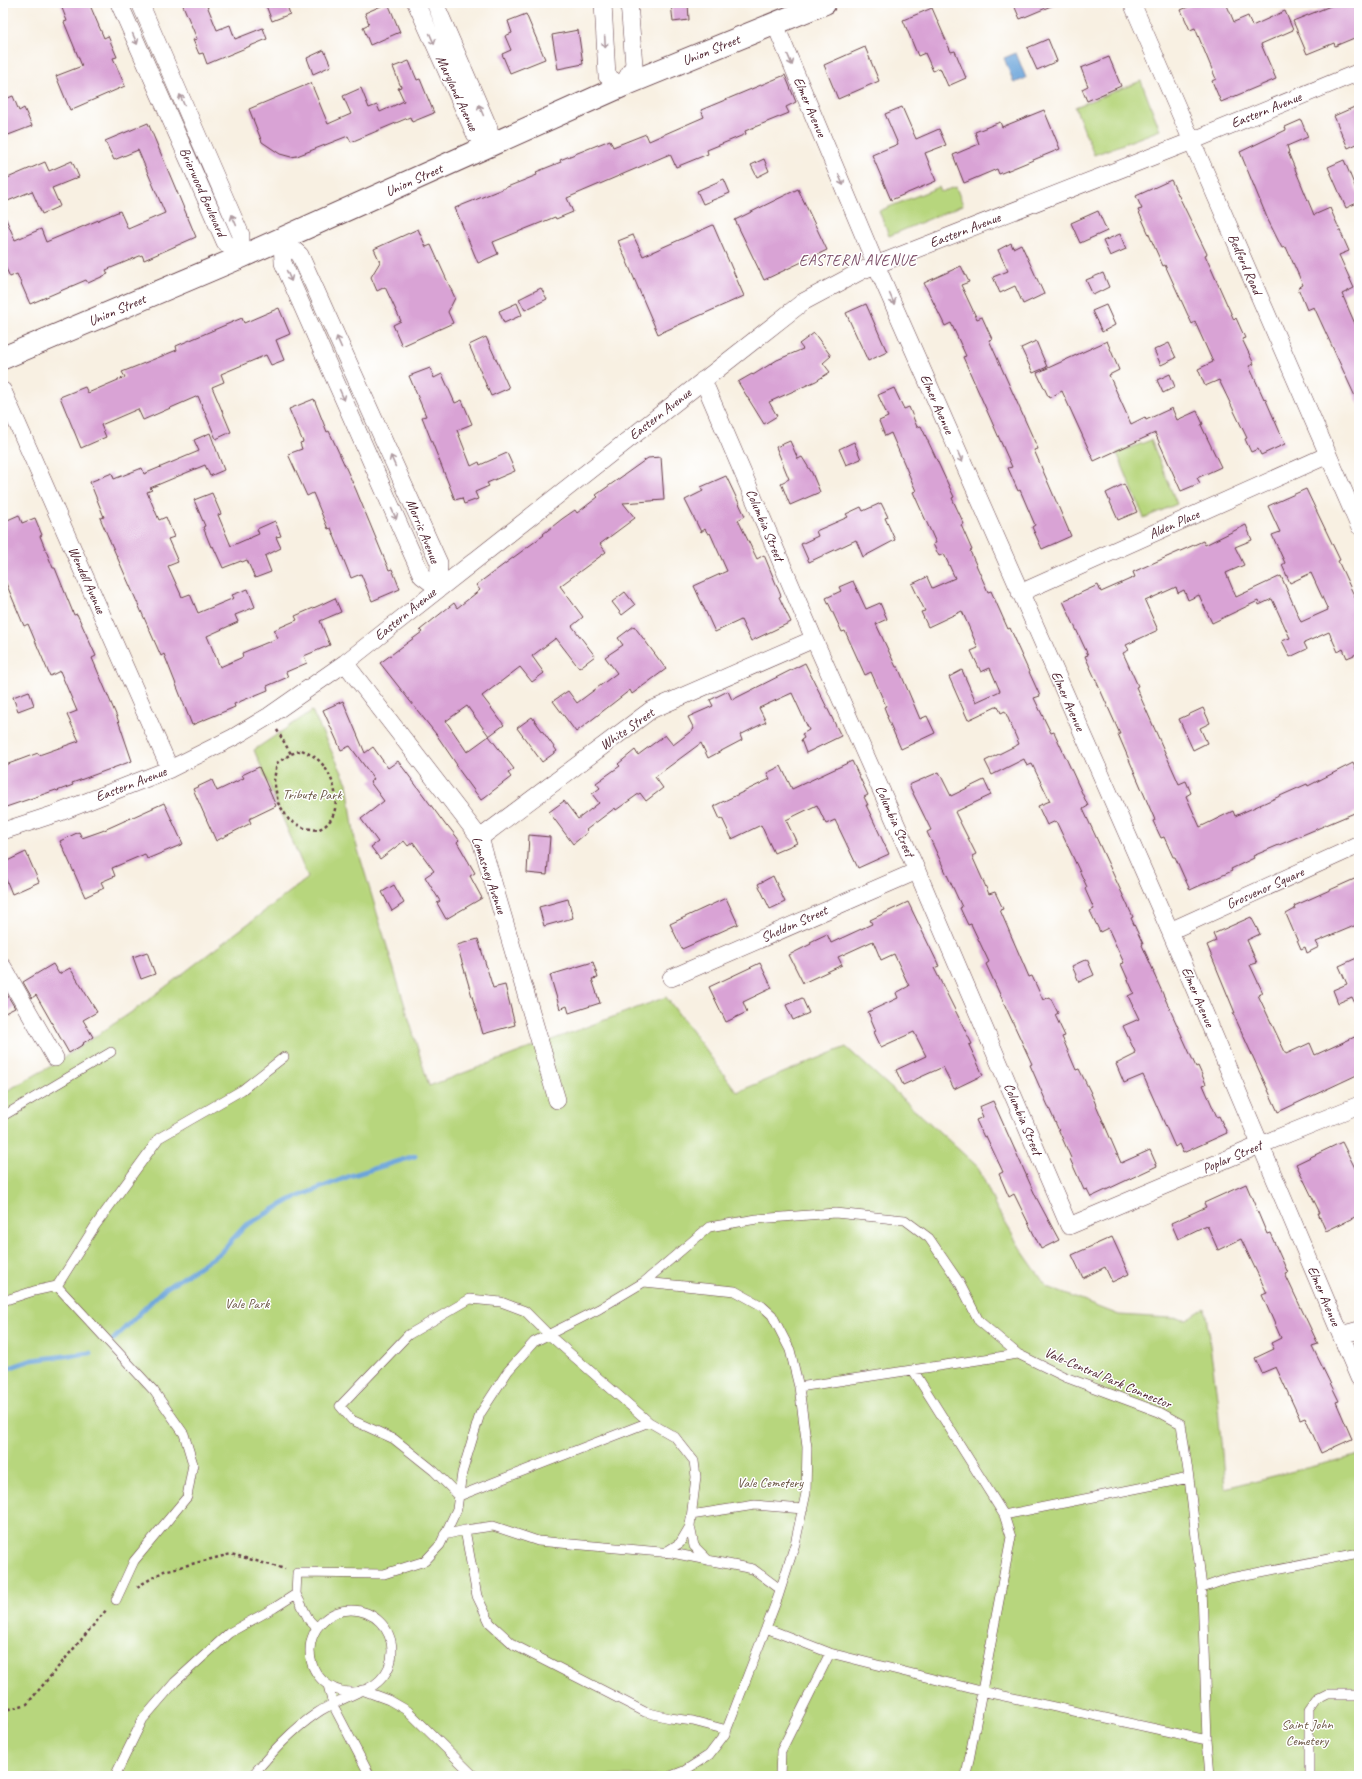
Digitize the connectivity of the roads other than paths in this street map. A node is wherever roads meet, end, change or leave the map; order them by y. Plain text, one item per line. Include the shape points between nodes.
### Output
1 (119, 3) edge
2 (140, 3) edge
3 (416, 3) edge
4 (435, 3) edge
5 (603, 3) edge
6 (629, 3) edge
7 (825, 3) edge
8 (1132, 3) edge
9 (775, 24) junction
10 (1359, 72) edge
11 (622, 86) junction
12 (1192, 141) junction
13 (489, 147) junction
14 (282, 238) junction
15 (241, 257) junction
16 (876, 265) junction
17 (3, 358) edge
18 (703, 380) junction
19 (3, 391) edge
20 (1328, 455) junction
21 (1359, 526) edge
22 (438, 588) junction
23 (1020, 593) junction
24 (814, 639) junction
25 (345, 663) junction
26 (170, 770) junction
27 (3, 830) edge
28 (480, 838) junction
29 (1359, 845) edge
30 (917, 870) junction
31 (1170, 931) junction
32 (3, 967) edge
33 (671, 978) dead end
34 (110, 1052) dead end
35 (284, 1057) dead end
36 (55, 1058) dead end
37 (557, 1100) dead end
38 (1359, 1105) edge
39 (3, 1116) edge
40 (1260, 1145) junction
41 (1106, 1211) joint
42 (644, 1282) junction
43 (57, 1286) junction
44 (3, 1301) edge
45 (1359, 1330) edge
46 (549, 1335) junction
47 (1341, 1335) junction
48 (1018, 1354) junction
49 (913, 1370) junction
50 (1359, 1378) edge
51 (799, 1387) junction
52 (649, 1422) junction
53 (1189, 1478) junction
54 (459, 1496) junction
55 (803, 1509) junction
56 (692, 1514) junction
57 (1004, 1515) junction
58 (690, 1526) junction
59 (465, 1530) junction
60 (444, 1536) junction
61 (664, 1552) junction
62 (1359, 1553) edge
63 (709, 1561) junction
64 (1202, 1588) junction
65 (780, 1589) junction
66 (296, 1594) junction
67 (116, 1600) road end
68 (317, 1628) junction
69 (766, 1628) junction
70 (830, 1653) junction
71 (328, 1685) junction
72 (362, 1690) junction
73 (981, 1691) junction
74 (1359, 1695) edge
75 (332, 1706) junction
76 (727, 1730) junction
77 (1207, 1740) junction
78 (115, 1776) edge
79 (252, 1776) edge
80 (370, 1776) edge
81 (474, 1776) edge
82 (671, 1776) edge
83 (780, 1776) edge
84 (966, 1776) edge
85 (1210, 1776) edge
86 (1309, 1776) edge

1 -> 15 street, Brierwood Boulevard via 225,242
15 -> 2 street, Brierwood Boulevard via 241,235
3 -> 13 street, Maryland Avenue via 475,134
13 -> 4 street, Maryland Avenue via 489,128
5 -> 11 street via 608,76
6 - 11 street via 634,65
7 - 9 main road, Union Street
8 - 12 street, Bedford Road
9 - 11 main road, Union Street
9 -> 16 street, Elmer Avenue
10 - 12 street, Eastern Avenue
11 - 13 main road, Union Street
12 - 16 street, Eastern Avenue
12 - 20 street, Bedford Road
13 - 14 main road, Union Street
14 - 15 main road, Union Street
14 - 22 street, Morris Avenue via 283,262 366,427 422,576
15 - 17 main road, Union Street
16 - 18 street, Eastern Avenue via 803,302
16 -> 23 street, Elmer Avenue
18 - 22 street, Eastern Avenue
18 - 24 street, Columbia Street
19 - 26 street, Wendell Avenue
20 - 21 street, Bedford Road
20 - 23 street, Alden Place
22 - 25 street, Eastern Avenue
23 - 31 street, Elmer Avenue
24 - 28 street, White Street via 651,710
24 - 30 street, Columbia Street
25 - 26 street, Eastern Avenue via 269,716
25 - 28 street, Lomasney Avenue
26 - 27 street, Eastern Avenue via 58,813
28 - 37 street, Lomasney Avenue
29 - 31 street, Grosvenor Square
30 - 33 street, Sheldon Street
30 - 41 street, Columbia Street via 1069,1226
31 - 40 street, Elmer Avenue
32 - 36 street
34 - 39 lane
35 - 43 lane via 242,1090 159,1138 95,1226
38 - 40 street, Poplar Street
40 - 41 street, Poplar Street
40 - 47 street, Elmer Avenue
42 - 46 lane, Vale-Central Park Connector via 600,1309
42 - 48 lane, Vale-Central Park Connector via 709,1227 757,1219 835,1213 905,1220 929,1238 959,1282 979,1321
42 - 51 lane via 735,1291 762,1306 772,1315 790,1350
43 - 44 lane
43 - 67 lane via 154,1391 184,1434 193,1464 187,1497 134,1561
45 - 47 street
46 - 52 lane
46 - 54 lane, Vale-Central Park Connector via 534,1342 508,1371 480,1414 462,1473
46 - 54 lane via 525,1311 501,1302 470,1299 408,1334 340,1406 352,1420 394,1439 434,1471
47 - 50 street, Elmer Avenue
48 - 49 lane
48 - 53 lane, Vale-Central Park Connector via 1065,1377 1159,1412 1181,1424
49 - 51 lane
49 - 57 lane
51 - 55 lane via 807,1447
52 - 54 lane
52 - 56 lane via 675,1437 694,1461 696,1477
53 - 57 lane
53 - 64 lane, Vale-Central Park Connector
54 - 60 lane, Vale-Central Park Connector via 457,1509
55 - 56 lane via 755,1505
55 - 65 lane
56 - 58 lane
57 - 73 lane via 1011,1537
58 - 61 lane via 680,1543
58 - 63 lane via 694,1546
59 - 60 lane
59 - 61 lane via 494,1526 538,1541
59 - 76 lane via 477,1596 490,1624 514,1645 645,1712
60 - 66 lane, Vale-Central Park Connector via 440,1545 425,1561 384,1574 297,1573
61 - 63 lane
62 - 64 lane via 1230,1578
63 - 65 lane via 754,1570
64 - 77 lane, Vale-Central Park Connector
65 - 69 lane
66 - 68 lane via 309,1620
66 - 78 lane via 229,1633 175,1682 143,1719
68 - 71 lane via 310,1646 311,1661 317,1675
68 - 72 lane via 322,1621 338,1611 354,1609 378,1619 387,1630 392,1656 388,1669 376,1683
69 - 70 lane
69 - 76 lane
70 - 73 lane
70 - 83 lane via 781,1751
71 - 72 lane via 343,1691
71 - 75 lane
72 - 75 lane
72 - 81 lane via 389,1700 408,1711
73 - 77 lane
73 - 84 lane
74 - 86 lane via 1326,1696 1316,1700 1308,1710
75 - 79 lane via 318,1712 275,1748
75 - 80 lane
76 - 82 lane via 709,1755
77 - 85 lane, Vale-Central Park Connector

